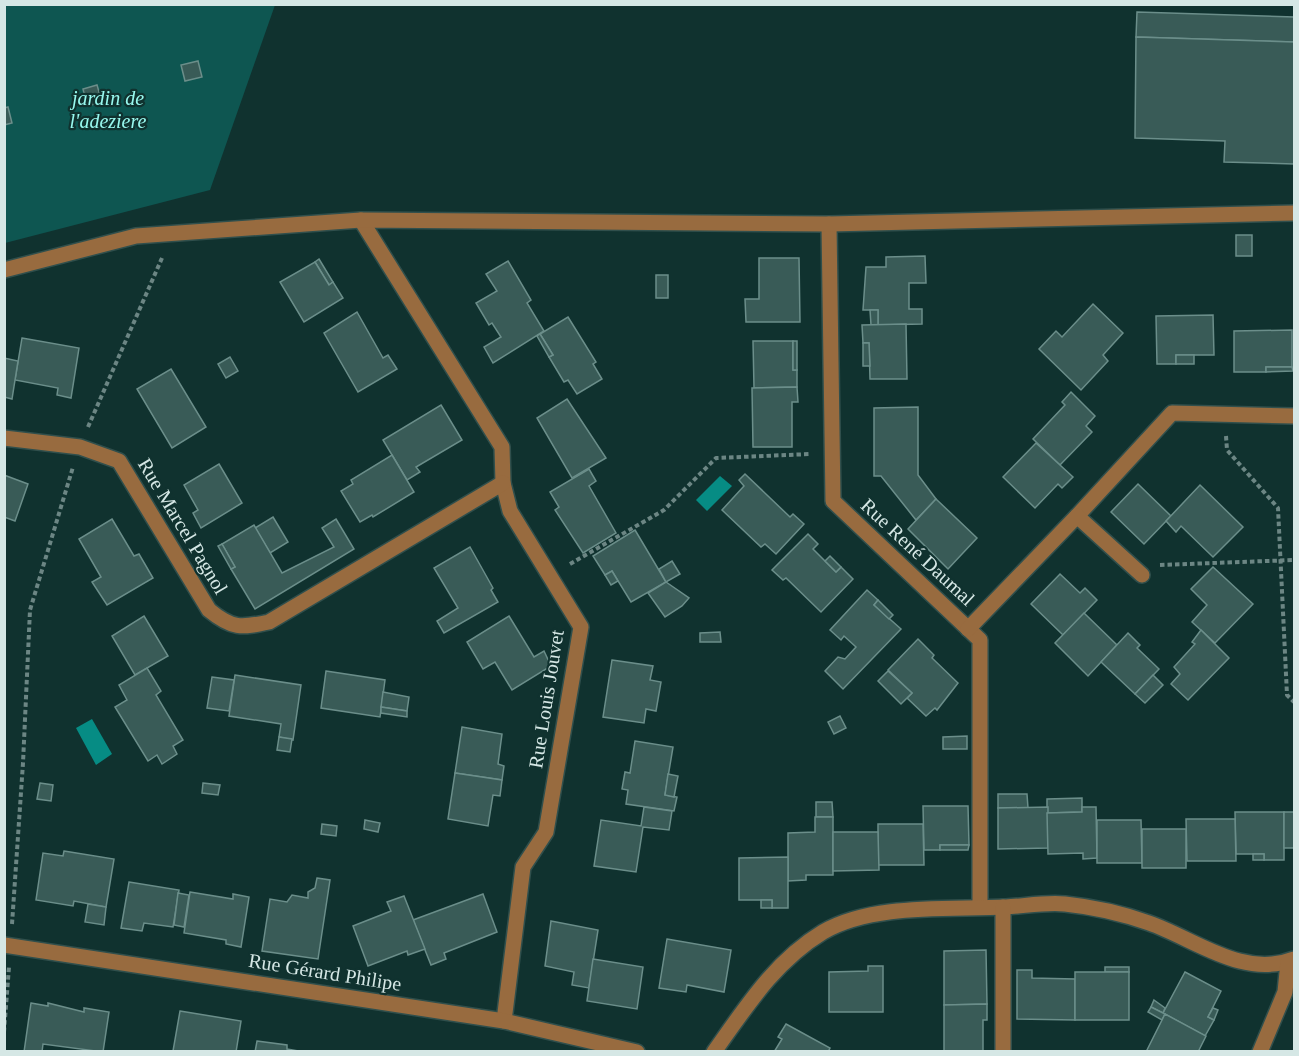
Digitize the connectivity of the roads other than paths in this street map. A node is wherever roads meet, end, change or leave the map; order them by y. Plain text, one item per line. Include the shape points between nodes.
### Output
1 (1294, 213) edge
2 (361, 220) junction
3 (829, 224) junction
4 (4, 270) edge
5 (1294, 416) edge
6 (4, 438) edge
7 (503, 483) junction
8 (1077, 516) junction
9 (1142, 575) road end
10 (968, 628) junction
11 (1004, 907) junction
12 (980, 908) junction
13 (7, 945) edge
14 (1291, 961) edge
15 (504, 1021) junction
16 (637, 1052) edge
17 (714, 1052) edge
18 (1003, 1052) edge
19 (1260, 1052) edge

1 - 3 street
2 - 3 street
2 - 4 street via 136,236
2 - 7 street, Rue Louis Jouvet via 502,447
3 - 10 street, Rue René Daumal via 834,501
5 - 8 street via 1173,413
6 - 7 street, Rue Marcel Pagnol via 80,447 119,461 209,610 225,623 244,628 269,622
7 - 15 street, Rue Louis Jouvet via 510,511 581,627 546,832 523,867
8 - 9 street
8 - 10 street
10 - 12 street, Rue René Daumal via 980,640
11 - 12 street
11 - 14 street via 1062,904 1112,910 1225,958 1257,964
11 - 18 street
12 - 17 street via 891,912 849,919 824,932 790,955 765,981
13 - 15 street, Rue Gérard Philipe
14 - 19 street via 1285,992
15 - 16 street, Rue Gérard Philipe

